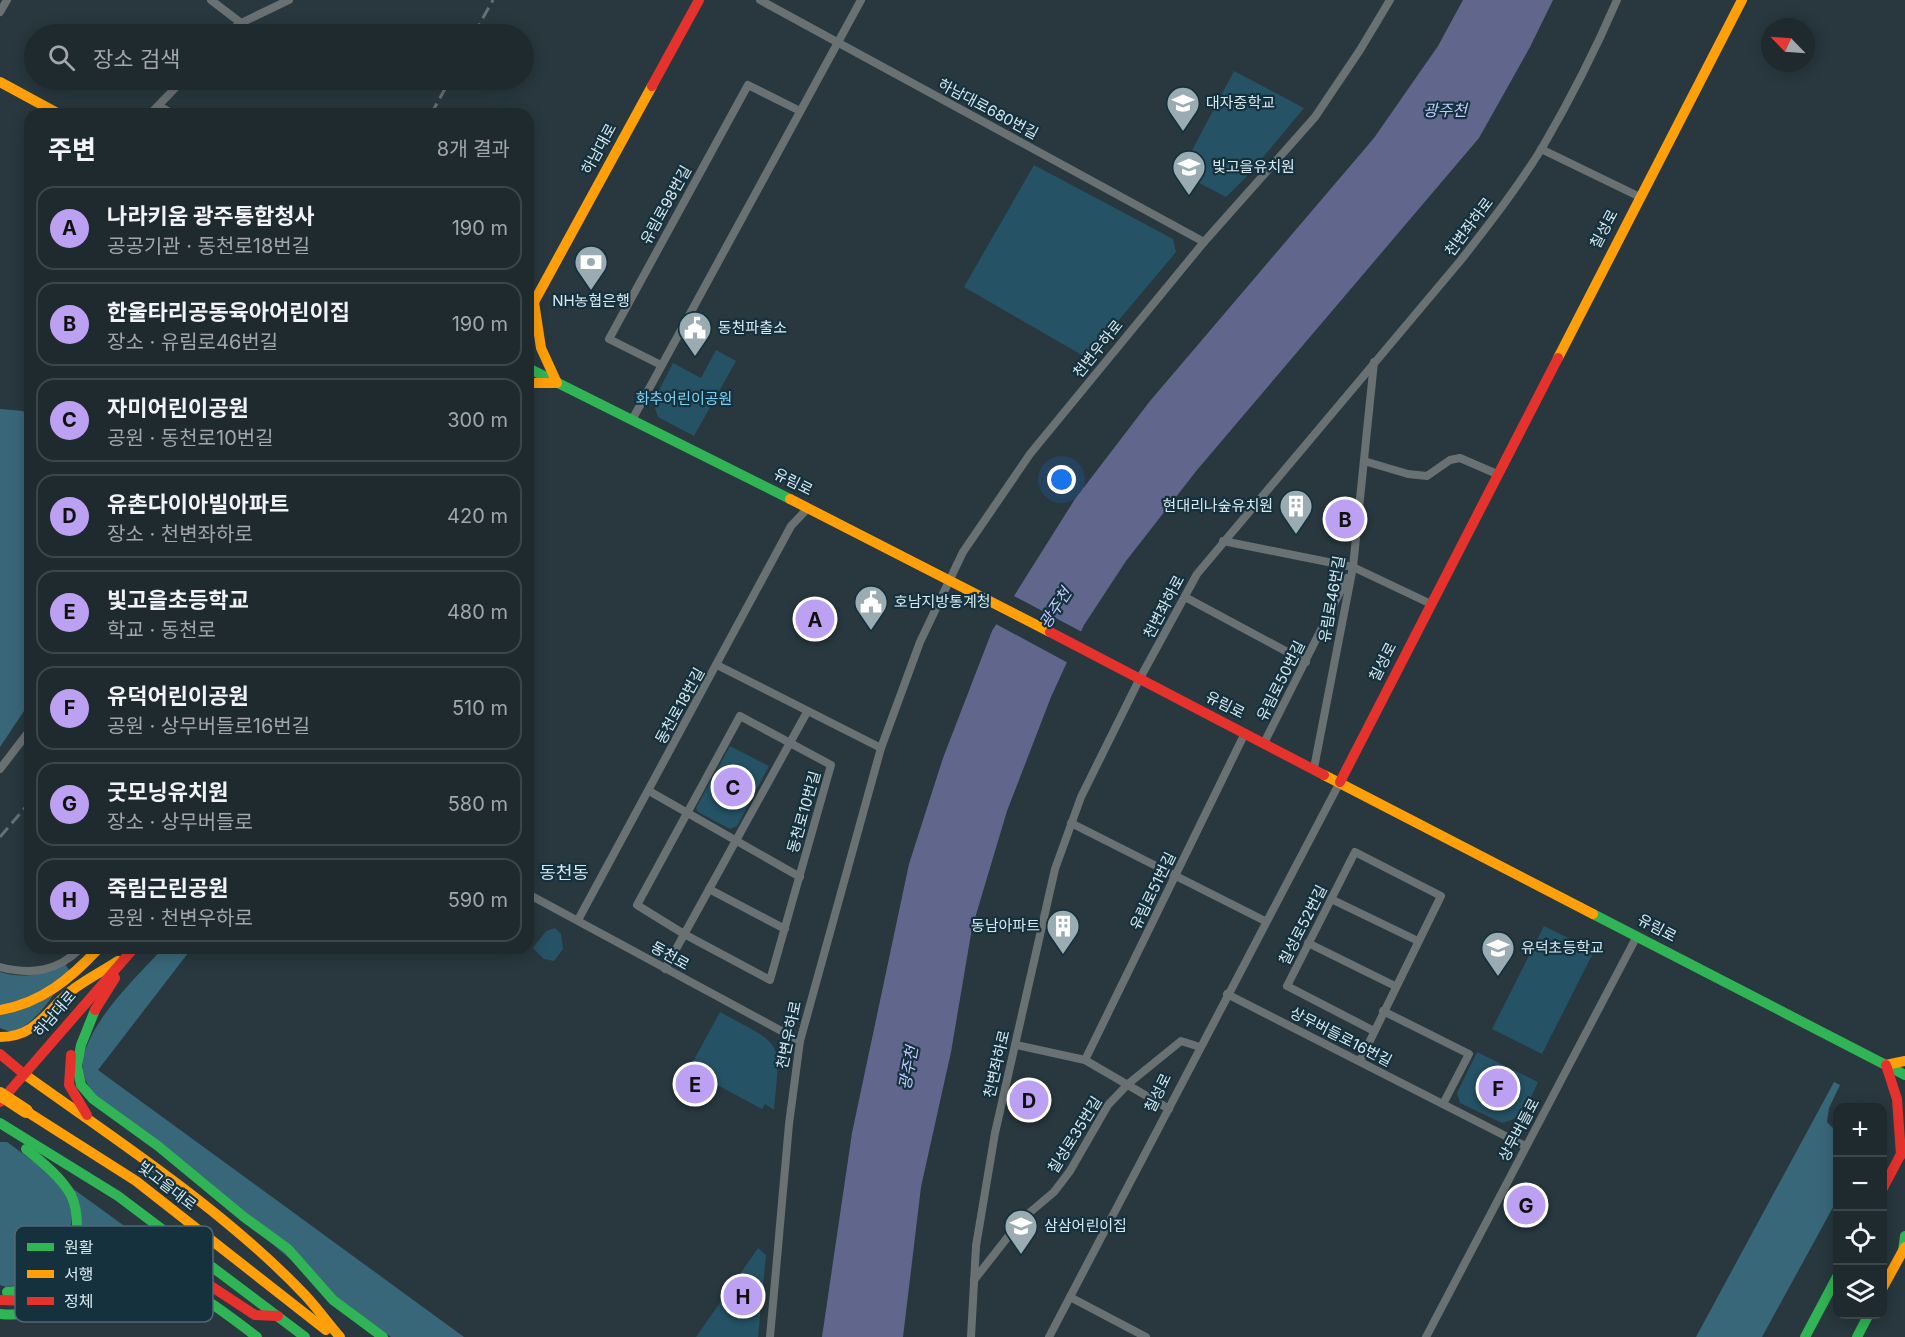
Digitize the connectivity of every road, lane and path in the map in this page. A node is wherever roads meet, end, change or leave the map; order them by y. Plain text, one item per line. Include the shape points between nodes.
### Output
1 (7, 0) edge
2 (211, 0) edge
3 (289, 0) edge
4 (699, 0) edge
5 (760, 0) edge
6 (861, 0) edge
7 (1390, 0) edge
8 (1617, 0) edge
9 (1742, 0) edge
10 (0, 12) edge
11 (241, 23) joint
12 (837, 42) junction
13 (0, 82) edge
14 (174, 90) edge
15 (159, 106) junction
16 (48, 108) edge
17 (157, 108) edge
18 (162, 108) edge
19 (800, 111) junction
20 (1541, 149) junction
21 (1640, 197) junction
22 (1204, 242) junction
23 (534, 300) edge
24 (534, 322) edge
25 (1374, 362) junction
26 (661, 365) junction
27 (534, 371) edge
28 (534, 383) edge
29 (558, 383) junction
30 (632, 420) junction
31 (1364, 461) junction
32 (1497, 474) junction
33 (808, 508) junction
34 (1223, 541) junction
35 (1353, 567) junction
36 (950, 579) junction
37 (1185, 597) junction
38 (1431, 604) junction
39 (1306, 662) junction
40 (717, 665) junction
41 (1134, 677) junction
42 (807, 712) junction
43 (1245, 733) junction
44 (24, 738) edge
45 (791, 742) junction
46 (1264, 743) junction
47 (881, 748) junction
48 (1314, 768) junction
49 (0, 769) edge
50 (1340, 782) junction
51 (649, 791) junction
52 (688, 813) junction
53 (1071, 823) junction
54 (735, 841) junction
55 (1175, 876) junction
56 (800, 877) junction
57 (709, 889) junction
58 (534, 897) edge
59 (1332, 899) junction
60 (578, 920) junction
61 (1265, 921) junction
62 (785, 929) junction
63 (684, 934) junction
64 (1637, 936) junction
65 (1418, 941) junction
66 (1308, 943) junction
67 (73, 954) edge
68 (93, 954) edge
69 (126, 954) edge
70 (128, 954) edge
71 (129, 954) edge
72 (0, 967) edge
73 (665, 969) junction
74 (1395, 986) junction
75 (1227, 994) junction
76 (0, 1010) edge
77 (95, 1010) junction
78 (1383, 1011) junction
79 (1374, 1031) junction
80 (0, 1037) edge
81 (800, 1041) junction
82 (1016, 1045) junction
83 (1200, 1047) junction
84 (0, 1053) edge
85 (1085, 1060) junction
86 (1360, 1061) junction
87 (1905, 1061) edge
88 (1886, 1065) junction
89 (24, 1074) junction
90 (1905, 1075) edge
91 (1128, 1084) junction
92 (0, 1094) edge
93 (0, 1102) edge
94 (1443, 1104) junction
95 (1169, 1108) junction
96 (92, 1122) junction
97 (6, 1126) edge
98 (1526, 1146) junction
99 (1904, 1152) edge
100 (1887, 1181) edge
101 (76, 1226) edge
102 (158, 1226) edge
103 (194, 1226) edge
104 (1905, 1236) edge
105 (213, 1240) edge
106 (1904, 1249) edge
107 (213, 1267) edge
108 (1887, 1280) edge
109 (973, 1281) junction
110 (1833, 1284) edge
111 (213, 1287) edge
112 (0, 1290) edge
113 (15, 1291) edge
114 (1070, 1297) junction
115 (0, 1300) edge
116 (15, 1300) edge
117 (213, 1304) edge
118 (0, 1314) edge
119 (15, 1314) edge
120 (278, 1316) junction
121 (1866, 1319) edge
122 (257, 1337) edge
123 (305, 1337) edge
124 (338, 1337) edge
125 (383, 1337) edge
126 (770, 1337) edge
127 (971, 1337) edge
128 (1049, 1337) edge
129 (1146, 1337) edge
130 (1426, 1337) edge
131 (1805, 1337) edge
132 (1857, 1337) edge

1 - 10 street
2 - 11 street
3 - 11 street
4 - 23 main road, 하남대로
5 - 12 street, 하남대로680번길
6 - 12 street
7 - 22 street, 천변우하로 via 1315,117
8 - 20 street, 천변좌하로
9 - 21 main road, 칠성로
12 - 19 street
12 - 22 street, 하남대로680번길
13 - 16 main road
14 - 15 street
15 - 17 street
15 - 18 street
19 - 26 street
19 - 26 street, 유림로98번길 via 748,85 691,187 609,339
20 - 21 street
20 - 25 street, 천변좌하로 via 1461,260
21 - 32 main road, 칠성로
22 - 36 street, 천변우하로 via 1030,454 987,514
24 - 29 main road via 541,348
25 - 31 street, 유림로46번길
25 - 34 street, 천변좌하로
26 - 30 street
27 - 29 main road, 유림로
28 - 29 main road
29 - 30 main road, 유림로
30 - 33 main road, 유림로
31 - 32 street via 1427,476 1450,460 1460,458
31 - 35 street, 유림로46번길
32 - 38 main road, 칠성로
33 - 36 main road, 유림로
33 - 40 street, 동천로18번길 via 791,526
34 - 35 street
34 - 37 street, 천변좌하로
35 - 38 street
35 - 39 street, 유림로50번길
35 - 48 street, 유림로46번길
36 - 41 main road, 유림로
36 - 47 street, 천변우하로 via 920,642
37 - 39 street
37 - 41 street, 천변좌하로
38 - 50 main road, 칠성로
39 - 46 street, 유림로50번길
40 - 42 street
40 - 51 street, 동천로18번길
41 - 43 main road, 유림로
41 - 53 street, 천변좌하로
42 - 45 street
42 - 47 street
43 - 46 main road, 유림로
43 - 55 street, 유림로51번길
44 - 49 street
45 - 52 street, 동천로10번길 via 740,716
45 - 54 street
45 - 56 street, 동천로10번길 via 831,765
46 - 48 main road, 유림로
47 - 81 street, 천변우하로
48 - 50 main road, 유림로
50 - 61 street, 칠성로
50 - 64 main road, 유림로
51 - 52 street, 동천로10번길
51 - 60 street, 동천로18번길
52 - 54 street, 동천로10번길
52 - 63 street, 동천로10번길 via 636,905
53 - 55 street
53 - 82 street, 천변좌하로 via 1055,869
54 - 56 street, 동천로10번길
54 - 57 street
55 - 61 street
55 - 85 street, 유림로51번길
56 - 62 street, 동천로10번길
57 - 62 street
57 - 63 street
58 - 60 street, 동천로
59 - 65 street
59 - 65 street, 칠성로52번길 via 1355,852 1441,896
59 - 66 street, 칠성로52번길
60 - 73 street, 동천로
61 - 75 street, 칠성로
62 - 63 street, 동천로10번길 via 770,980
63 - 73 street
64 - 88 main road, 유림로
64 - 98 street, 상무버들로
65 - 74 street
66 - 74 street
66 - 79 street, 칠성로52번길 via 1287,986
67 - 72 street via 41,972 21,973
68 - 76 main road via 71,977 39,1000
69 - 80 main road via 71,991 28,1032
70 - 89 main road, 하남대로
71 - 77 main road
73 - 81 street, 동천로
74 - 78 street
75 - 83 street, 칠성로
75 - 86 street, 상무버들로16번길
77 - 96 main road via 77,1038 68,1077
77 - 125 main road via 76,1066 81,1085 93,1099 288,1249 333,1300
78 - 79 street
78 - 94 street via 1469,1054
79 - 86 street
81 - 126 street, 천변우하로
82 - 85 street
82 - 109 street, 천변좌하로 via 995,1133
83 - 91 street, 칠성로35번길 via 1181,1041
83 - 95 street, 칠성로
84 - 89 main road
85 - 91 street
86 - 94 street, 상무버들로16번길
87 - 88 main road
88 - 90 main road, 유림로
88 - 99 main road via 1897,1099
89 - 93 main road, 하남대로
89 - 96 main road
91 - 95 street
91 - 109 street, 칠성로35번길 via 1108,1105 1054,1192 1022,1219
92 - 103 main road, 빛고을대로, bridge via 136,1181
94 - 98 street, 상무버들로16번길
95 - 114 street, 칠성로
96 - 124 main road via 242,1239 300,1290
97 - 101 main road via 21,1145 51,1169 72,1196
97 - 102 main road via 118,1196
98 - 130 street, 상무버들로
99 - 100 main road
104 - 106 main road
105 - 124 main road, 빛고을대로, bridge
106 - 108 main road
107 - 120 main road
109 - 127 street, 천변좌하로
110 - 131 main road
111 - 120 main road via 255,1315
112 - 113 main road
114 - 128 street, 칠성로
114 - 129 street
115 - 116 main road
117 - 122 main road
118 - 119 main road
120 - 123 main road
121 - 132 main road

